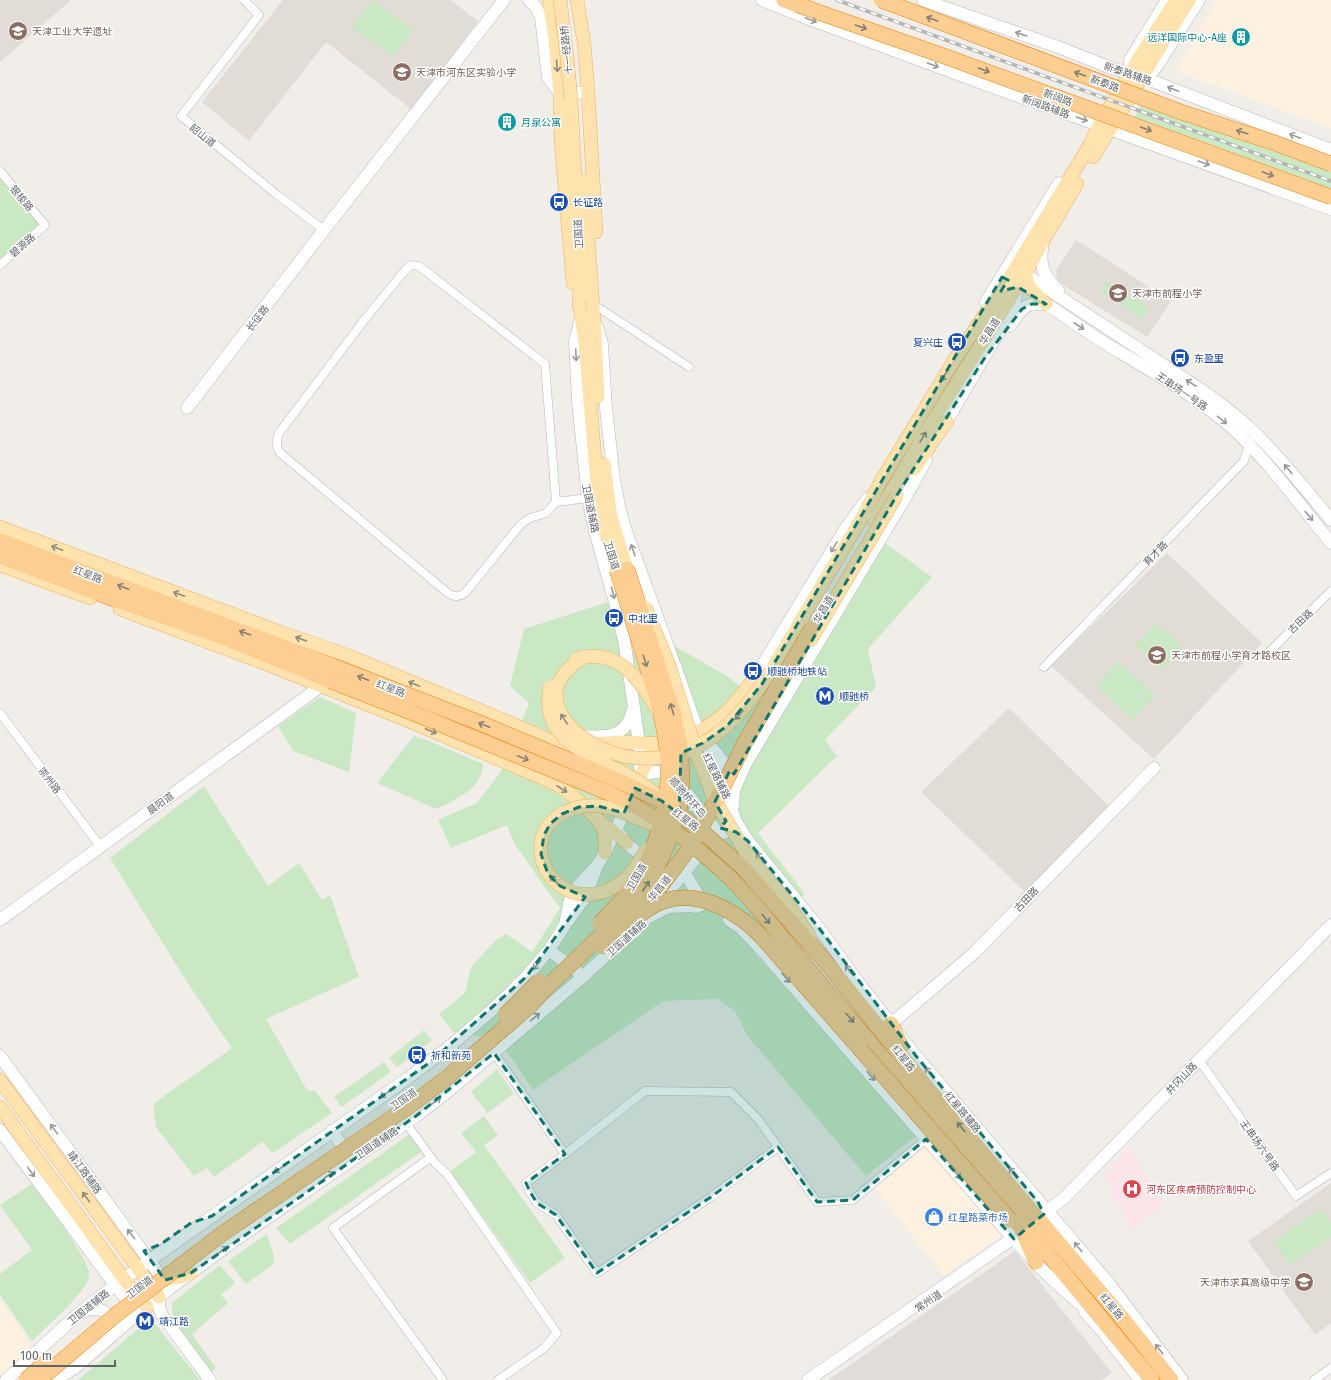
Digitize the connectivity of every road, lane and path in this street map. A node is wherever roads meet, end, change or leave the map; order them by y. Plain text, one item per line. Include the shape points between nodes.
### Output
1 (244, 0) edge
2 (504, 0) edge
3 (529, 0) edge
4 (538, 0) edge
5 (548, 0) edge
6 (560, 0) edge
7 (568, 0) edge
8 (577, 0) edge
9 (762, 0) edge
10 (784, 0) edge
11 (881, 0) edge
12 (923, 0) edge
13 (1167, 0) edge
14 (1176, 0) edge
15 (1189, 0) edge
16 (1199, 0) edge
17 (541, 17) junction
18 (1136, 75) junction
19 (574, 97) junction
20 (1104, 127) junction
21 (1331, 150) edge
22 (1331, 164) edge
23 (0, 171) edge
24 (1331, 197) edge
25 (1331, 209) edge
26 (45, 225) joint
27 (324, 230) junction
28 (1043, 240) junction
29 (0, 265) edge
30 (1017, 276) junction
31 (586, 282) junction
32 (593, 302) junction
33 (579, 303) junction
34 (1046, 304) junction
35 (581, 316) junction
36 (594, 320) junction
37 (590, 341) junction
38 (1128, 342) junction
39 (984, 359) junction
40 (953, 362) junction
41 (689, 367) dead end
42 (187, 408) dead end
43 (947, 421) junction
44 (1253, 431) junction
45 (1249, 446) junction
46 (881, 481) junction
47 (588, 498) junction
48 (556, 502) junction
49 (1331, 520) edge
50 (0, 527) edge
51 (0, 541) edge
52 (1331, 543) edge
53 (0, 556) edge
54 (0, 565) edge
55 (622, 570) junction
56 (1331, 591) edge
57 (812, 628) joint
58 (664, 634) junction
59 (626, 645) junction
60 (315, 652) junction
61 (1269, 652) dead end
62 (584, 657) junction
63 (295, 658) junction
64 (335, 659) junction
65 (1044, 667) dead end
66 (757, 674) joint
67 (304, 679) junction
68 (326, 683) junction
69 (634, 708) junction
70 (0, 713) edge
71 (661, 716) junction
72 (508, 722) junction
73 (699, 731) junction
74 (533, 732) junction
75 (611, 740) junction
76 (639, 744) junction
77 (664, 744) junction
78 (579, 745) junction
79 (492, 757) junction
80 (1154, 768) dead end
81 (641, 776) junction
82 (738, 780) junction
83 (662, 801) junction
84 (733, 813) junction
85 (596, 818) junction
86 (617, 829) junction
87 (724, 829) junction
88 (658, 831) junction
89 (678, 834) junction
90 (748, 841) junction
91 (627, 843) junction
92 (99, 845) junction
93 (605, 853) junction
94 (679, 875) junction
95 (779, 880) junction
96 (691, 906) junction
97 (703, 908) junction
98 (0, 915) edge
99 (647, 918) junction
100 (0, 920) edge
101 (733, 922) junction
102 (625, 928) junction
103 (1330, 930) edge
104 (549, 950) junction
105 (825, 961) junction
106 (584, 976) junction
107 (531, 1004) junction
108 (887, 1028) junction
109 (448, 1047) junction
110 (494, 1053) junction
111 (0, 1056) edge
112 (1200, 1061) junction
113 (471, 1073) junction
114 (0, 1080) edge
115 (0, 1107) edge
116 (406, 1123) junction
117 (0, 1130) edge
118 (332, 1131) junction
119 (926, 1139) junction
120 (778, 1147) junction
121 (565, 1154) junction
122 (431, 1157) junction
123 (352, 1160) junction
124 (1331, 1173) edge
125 (1012, 1216) junction
126 (1032, 1226) junction
127 (117, 1240) junction
128 (147, 1255) junction
129 (1036, 1262) joint
130 (191, 1273) joint
131 (131, 1276) junction
132 (167, 1284) junction
133 (159, 1297) junction
134 (1078, 1304) junction
135 (142, 1310) junction
136 (78, 1314) junction
137 (1105, 1323) junction
138 (1141, 1334) junction
139 (105, 1342) junction
140 (1331, 1368) edge
141 (1318, 1379) edge
142 (6, 1380) edge
143 (26, 1380) edge
144 (39, 1380) edge
145 (56, 1380) edge
146 (205, 1380) edge
147 (210, 1380) edge
148 (443, 1380) edge
149 (498, 1380) edge
150 (808, 1380) edge
151 (812, 1380) edge
152 (1140, 1380) edge
153 (1152, 1380) edge
154 (1171, 1380) edge
155 (1182, 1380) edge

1 - 27 street, 韶山道 via 259,15 181,116
2 - 27 street, 长征路
3 - 17 street
4 - 17 street
5 -> 19 main road via 555,39
6 - 19 main road, 十一经路桥, bridge
7 - 19 main road, 十一经路桥 via 574,39
8 - 19 main road via 584,43
9 -> 20 street, 新阔路辅路
10 -> 24 highway, 新阔路, bridge
22 -> 11 highway, 新泰路, bridge via 1182,112
18 -> 12 street, 新泰路辅路
13 - 18 street via 1130,60
14 - 18 main road, 华昌道
15 - 18 main road, 华昌道
16 - 18 street via 1158,66 1152,72
17 - 19 street via 548,77
18 - 20 main road, 华昌道
21 -> 18 street, 新泰路辅路
19 - 31 main road, 卫国道
19 - 32 main road via 599,282
19 - 33 main road via 561,142 572,280
20 -> 25 street, 新阔路辅路
20 - 28 main road, 华昌道
20 - 30 main road, 华昌道 via 1091,143 1027,249
20 - 30 street via 1081,148
23 - 26 street, 银梭路
26 - 29 street, 碧源路
27 - 42 street, 长征路
28 - 30 main road, 华昌道
28 - 38 street via 1042,266 1053,285 1112,326
30 - 34 main road
30 - 38 street, 王串场一号路
30 - 39 street, 华昌道 via 1015,302
30 - 40 main road, 华昌道 via 997,297
30 - 40 street via 978,315
57 -> 30 main road, 华昌道
31 - 32 main road, 卫国道
31 - 33 main road, 卫国道
32 - 36 main road, 卫国道
32 - 41 street
33 - 35 main road, 卫国道
34 - 39 street via 1032,304 1022,309 1001,340
34 -> 45 street, 王串场一号路 via 1197,401 1229,426
35 - 37 main road, 卫国道
35 -> 47 street, 卫国道辅路 via 575,340 578,401
36 - 37 main road, 卫国道
58 -> 36 street via 639,569 619,506 606,408 602,344
37 - 55 main road, 卫国道 via 607,490
44 -> 38 street, 王串场一号路 via 1200,388
39 - 43 street, 华昌道
40 -> 46 main road, 华昌道
43 - 82 street, 华昌道 via 905,498
43 - 87 main road, 华昌道, bridge via 897,496 755,735 726,795
44 - 45 street, 育才路
49 -> 44 street, 王串场一号路
45 -> 52 street, 王串场一号路
45 - 65 street, 育才路 via 1240,466
46 -> 62 main road, 华昌道, bridge via 870,504 770,672 749,702 727,726 703,743 665,757 627,756 604,750 586,740 564,720 556,697 560,680 566,671
46 -> 66 street, 华昌道 via 845,530
47 - 48 street
47 -> 59 street, 卫国道辅路
48 - 48 street via 546,513 521,524 465,593 454,596 279,452 276,438 402,273 412,265 419,266 545,364
60 -> 50 main road
63 -> 51 highway, 红星路
53 - 63 highway, 红星路 via 220,636
54 - 67 main road
55 -> 71 highway, 卫国道, bridge
55 - 87 main road, bridge via 650,616
107 -> 55 highway, 卫国道, bridge via 640,895 664,853 680,805 682,769 678,731 662,676
56 - 61 street, 古田路
57 - 102 highway, 华昌道, bridge via 745,742 690,847
58 - 59 street
58 - 73 street
59 - 69 street, 卫国道辅路
60 - 63 highway, 红星路
60 - 64 highway, 红星路
62 - 71 main road, bridge via 601,657 624,666 640,683
62 - 83 main road, bridge via 572,660 564,666 552,682 548,706 551,718 561,734 572,744 633,778
63 - 67 highway
63 - 68 highway, 红星路
72 -> 64 main road
83 -> 64 highway, 红星路, bridge
66 - 73 main road via 727,711
67 - 68 main road
67 - 92 street, 晨阳道 via 305,688 301,695
68 -> 79 main road
68 -> 89 highway, 红星路, bridge via 416,714 614,795
68 - 92 street, 晨阳道
69 - 75 street via 625,727
69 - 76 street, 卫国道辅路
70 - 92 street, 崇州路
71 - 88 highway, 卫国道, bridge via 666,739 668,774 667,800
72 - 74 main road
72 - 79 street
73 - 77 main road
73 - 82 street
73 - 84 street, 红星路辅路 via 706,754 725,788
74 - 75 street
74 - 78 main road via 566,746
75 - 76 main road
75 - 78 main road
76 - 77 main road
76 - 81 street, 卫国道辅路
77 - 81 main road via 649,755
78 - 81 street
79 -> 85 main road via 561,787
80 - 108 street, 古田路 via 974,953
81 - 86 street
81 - 87 street, 顺驰桥环岛 via 659,772 671,776
82 - 84 street, 华昌道 via 734,790
83 - 105 highway, 红星路, bridge via 704,833 743,868
84 - 87 street
84 - 90 street, 红星路辅路
85 - 86 main road
85 - 93 main road via 604,830
86 - 91 main road
86 - 93 street
87 - 90 street, 红星路辅路 via 721,834 730,830
87 - 94 street
87 - 105 main road, bridge via 788,904
88 -> 89 main road, bridge via 633,870 616,885 602,892 577,894 568,891 548,874 542,860 542,840 550,824 562,814 579,807 611,808
88 - 143 highway, 卫国道, bridge via 640,872 622,900 479,1040 421,1087 217,1228 91,1324
89 -> 125 highway, 红星路, bridge via 729,877 758,909 928,1109
95 -> 90 street, 红星路辅路
91 - 93 street
91 - 94 street via 636,852
92 - 98 street, 晨阳道
92 - 100 street, 晨阳道
93 - 104 street via 578,886 570,900 565,925
94 - 96 street via 685,897
94 - 97 street via 698,895
94 - 99 street
95 - 101 street
108 -> 95 street, 红星路辅路 via 819,928
96 - 97 street, 红星路辅路
96 - 99 street, 卫国道辅路 via 668,907
97 - 101 street, 红星路辅路
99 - 106 street, 卫国道辅路
101 -> 119 street, 红星路辅路 via 759,947
102 - 107 highway, 卫国道, bridge via 554,989
102 - 125 highway, bridge via 648,908 675,899 708,901 743,919
103 - 112 street, 井冈山路
104 - 106 street
104 -> 109 street via 526,978
105 - 108 highway, 红星路
110 -> 106 street, 卫国道辅路
107 - 144 highway, 卫国道, bridge via 449,1076 394,1117 222,1234 117,1314
126 -> 108 highway, 红星路 via 912,1069
126 -> 108 street, 红星路辅路 via 936,1080
109 - 113 street
109 -> 118 street
110 - 113 street, 卫国道辅路
110 - 121 street
128 -> 111 street, 靖江路辅路
112 - 124 street, 王串场六号路 via 1296,1196
112 - 126 street, 井冈山路 via 1064,1198
116 -> 113 street, 卫国道辅路
127 -> 114 main road
115 - 131 main road via 102,1247
116 - 122 street
116 - 123 street, 卫国道辅路
117 -> 131 street
118 - 123 street
118 -> 128 street, 卫国道辅路 via 212,1216 191,1223 150,1250
119 - 120 street via 853,1200 816,1202
119 -> 126 street, 红星路辅路
120 - 121 street via 758,1119 731,1092 645,1091
120 - 121 street via 711,1198 597,1273 556,1215 538,1203 526,1183
122 - 148 street via 333,1228
122 - 149 street via 447,1174 557,1333 543,1349
130 -> 123 street, 卫国道辅路
125 - 126 highway
126 - 129 highway
126 - 137 highway, 红星路
126 - 138 highway, 红星路 via 1056,1239
138 -> 126 street, 红星路辅路 via 1111,1286
126 - 150 street, 常州道
126 - 151 street, 常州道
127 - 128 street via 130,1249
127 - 131 main road
128 - 131 street, 卫国道辅路
128 - 132 street, 靖江路辅路
129 - 134 street
130 - 132 main road
131 - 132 main road
131 - 133 main road
131 - 135 main road
131 - 136 street, 卫国道辅路
132 - 133 street
133 - 135 street
133 - 147 street via 162,1315
134 - 137 street
134 - 152 street
135 - 139 street
135 - 146 street via 170,1334
136 - 139 street via 94,1309 106,1312 112,1325
136 - 142 street, 卫国道辅路
137 - 153 highway, 红星路
138 - 154 highway, 红星路
155 -> 138 street, 红星路辅路
139 - 145 street
140 - 141 street

